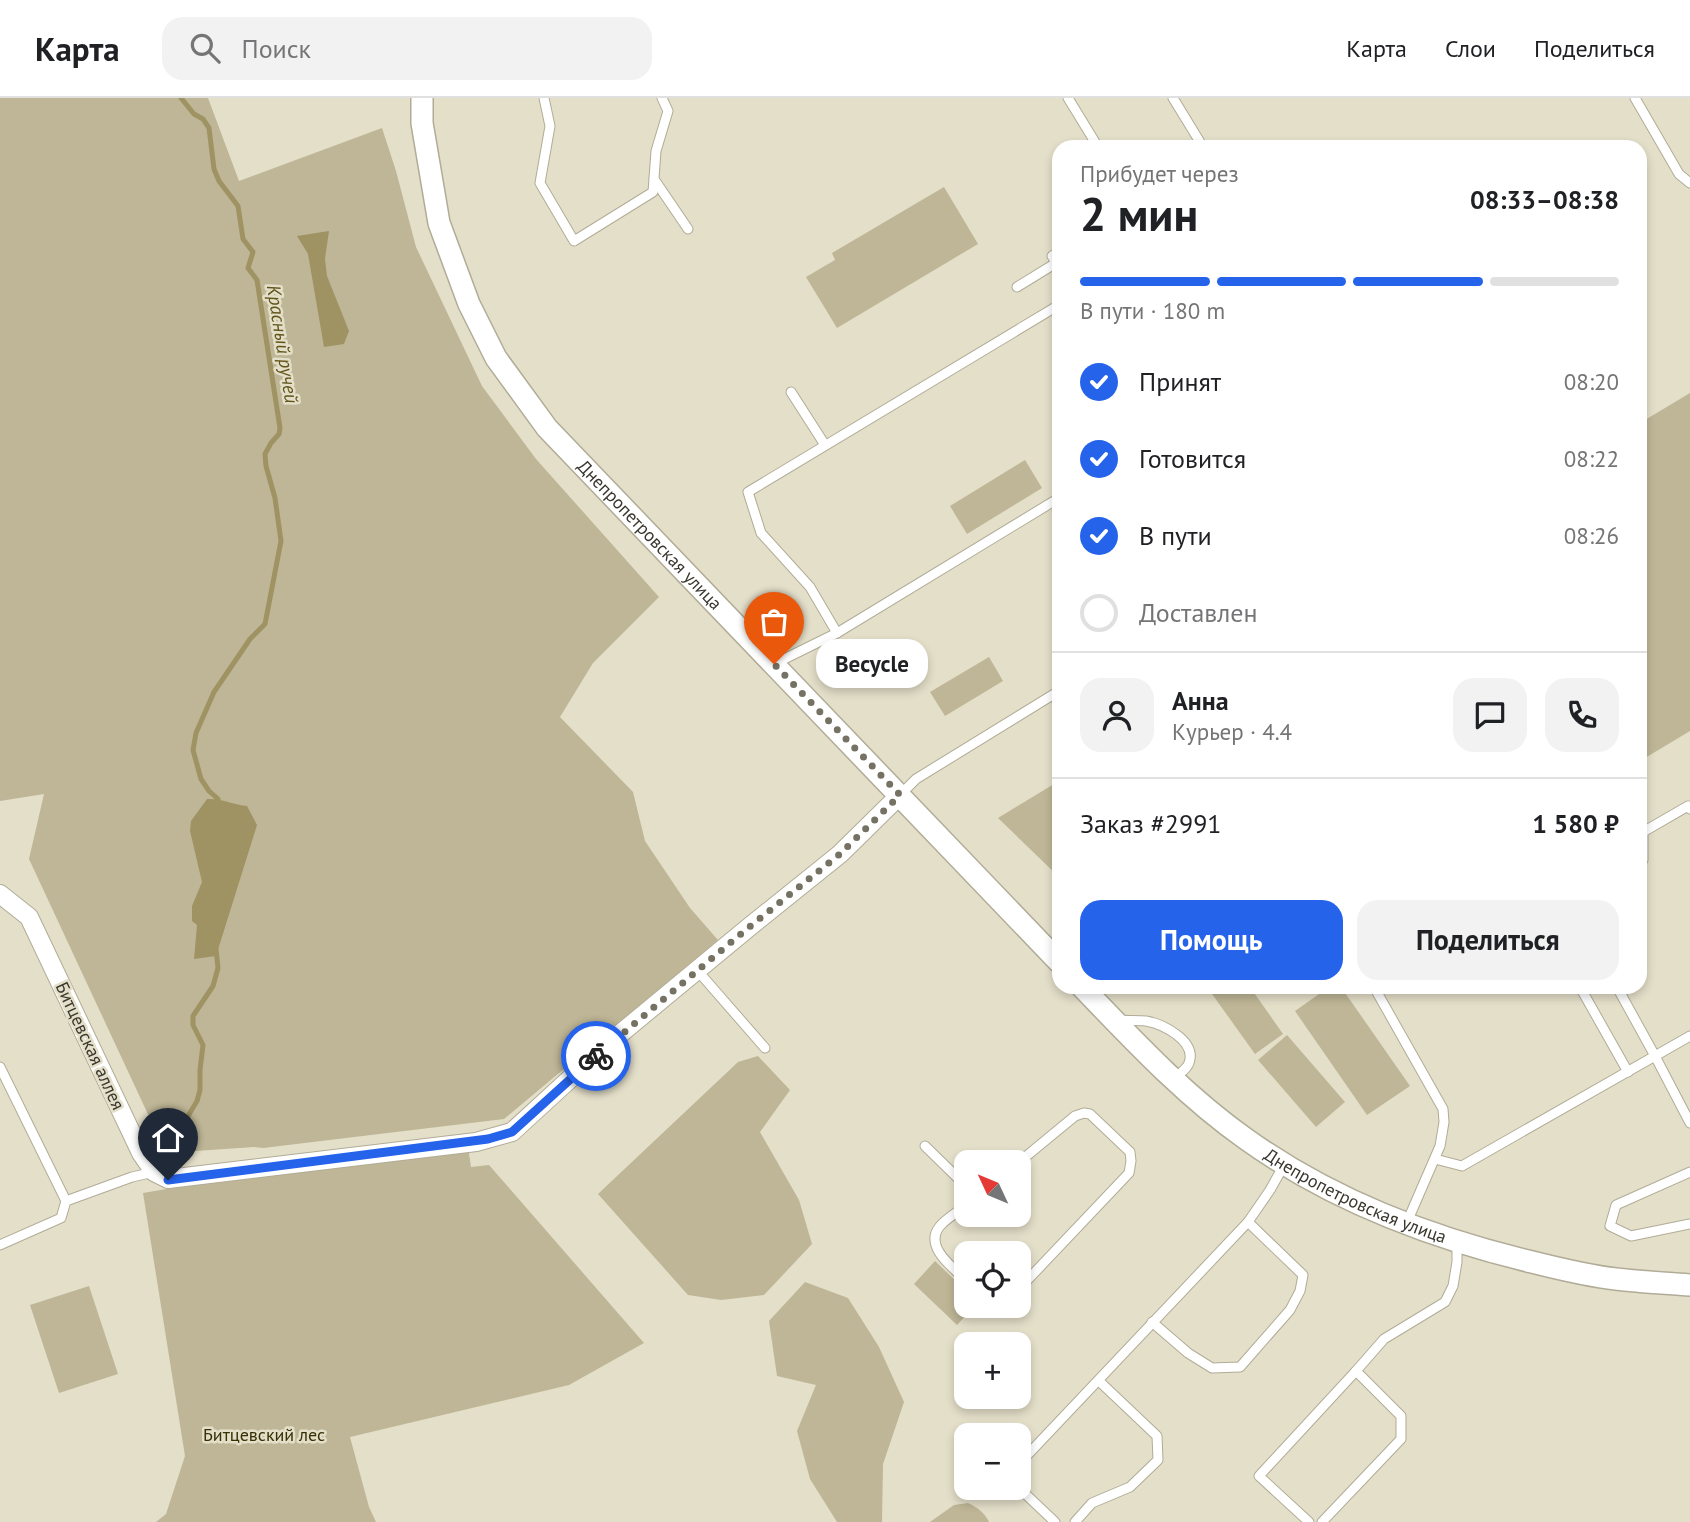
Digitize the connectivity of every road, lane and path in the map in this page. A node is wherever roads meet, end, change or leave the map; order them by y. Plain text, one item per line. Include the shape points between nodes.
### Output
1 (422, 98) edge
2 (544, 98) edge
3 (662, 98) edge
4 (1068, 98) edge
5 (1173, 98) edge
6 (1635, 98) edge
7 (1094, 140) edge
8 (1199, 140) edge
9 (654, 179) junction
10 (1690, 183) edge
11 (688, 229) dead end
12 (1052, 268) edge
13 (1017, 287) dead end
14 (1052, 308) edge
15 (792, 392) dead end
16 (825, 445) junction
17 (1052, 502) edge
18 (838, 634) junction
19 (774, 664) junction
20 (1052, 695) edge
21 (900, 795) junction
22 (1690, 809) edge
23 (1647, 830) edge
24 (0, 894) edge
25 (1052, 955) edge
26 (697, 970) junction
27 (1090, 994) edge
28 (1378, 994) edge
29 (1584, 994) edge
30 (1621, 994) edge
31 (1115, 1020) junction
32 (1690, 1036) edge
33 (765, 1048) dead end
34 (1655, 1056) junction
35 (0, 1067) edge
36 (1628, 1072) junction
37 (1174, 1079) junction
38 (1690, 1123) edge
39 (925, 1146) dead end
40 (1031, 1152) edge
41 (1435, 1158) junction
42 (1284, 1165) junction
43 (154, 1171) junction
44 (1690, 1172) edge
45 (954, 1174) edge
46 (66, 1201) junction
47 (954, 1215) edge
48 (1248, 1222) junction
49 (1407, 1224) junction
50 (1690, 1224) edge
51 (1457, 1242) junction
52 (0, 1245) edge
53 (954, 1269) edge
54 (1031, 1276) edge
55 (1690, 1285) edge
56 (1152, 1322) junction
57 (1356, 1371) junction
58 (1100, 1381) junction
59 (1031, 1452) edge
60 (1031, 1499) edge
61 (1055, 1522) edge
62 (1075, 1522) edge
63 (1309, 1522) edge
64 (1322, 1522) edge

1 - 19 street, Днепропетровская улица via 439,223 469,304 496,358 547,428
2 - 9 lane via 550,126 540,183 574,241 653,192
3 - 9 lane via 668,111 656,151
4 - 7 lane
5 - 8 lane
6 - 10 lane via 1679,174
9 - 11 lane
12 - 13 lane
14 - 16 lane
15 - 16 lane
16 - 18 lane via 748,492 761,533 810,587
17 - 18 lane
18 - 19 lane
19 - 21 street, Днепропетровская улица
20 - 21 lane via 916,779
21 - 25 street, Днепропетровская улица
21 - 26 street via 840,854
22 - 23 lane via 1688,806
24 - 43 street, Битцевская аллея via 29,916 141,1153
26 - 33 lane
26 - 43 street via 512,1132 476,1142 168,1180
27 - 31 street, Днепропетровская улица
28 - 41 lane via 1443,1109 1444,1134
29 - 36 lane
30 - 34 lane
31 - 37 street, Днепропетровская улица
31 - 37 lane via 1148,1022 1173,1031 1186,1044 1191,1054 1188,1065
32 - 34 lane
34 - 36 lane
34 - 38 lane
35 - 46 lane
36 - 41 lane via 1462,1166
37 - 42 street, Днепропетровская улица via 1243,1138
39 - 45 lane
40 - 54 lane via 1084,1113 1130,1152 1131,1161 1129,1173
41 - 49 lane
42 - 48 lane
42 - 49 street, Днепропетровская улица
43 - 46 lane
44 - 50 lane via 1616,1205 1609,1226 1631,1236
46 - 52 lane via 61,1218
47 - 53 lane via 938,1228 935,1237 937,1249
48 - 56 lane
48 - 56 lane via 1303,1275 1290,1310 1240,1367 1212,1368
49 - 51 street, Днепропетровская улица
51 - 55 street, Днепропетровская улица via 1614,1279
51 - 57 lane via 1453,1286 1445,1302 1384,1339
56 - 58 lane
57 - 63 lane via 1259,1476
57 - 64 lane via 1401,1416 1401,1439
58 - 59 lane
58 - 62 lane via 1157,1436 1158,1460 1130,1487 1092,1503
60 - 61 lane

